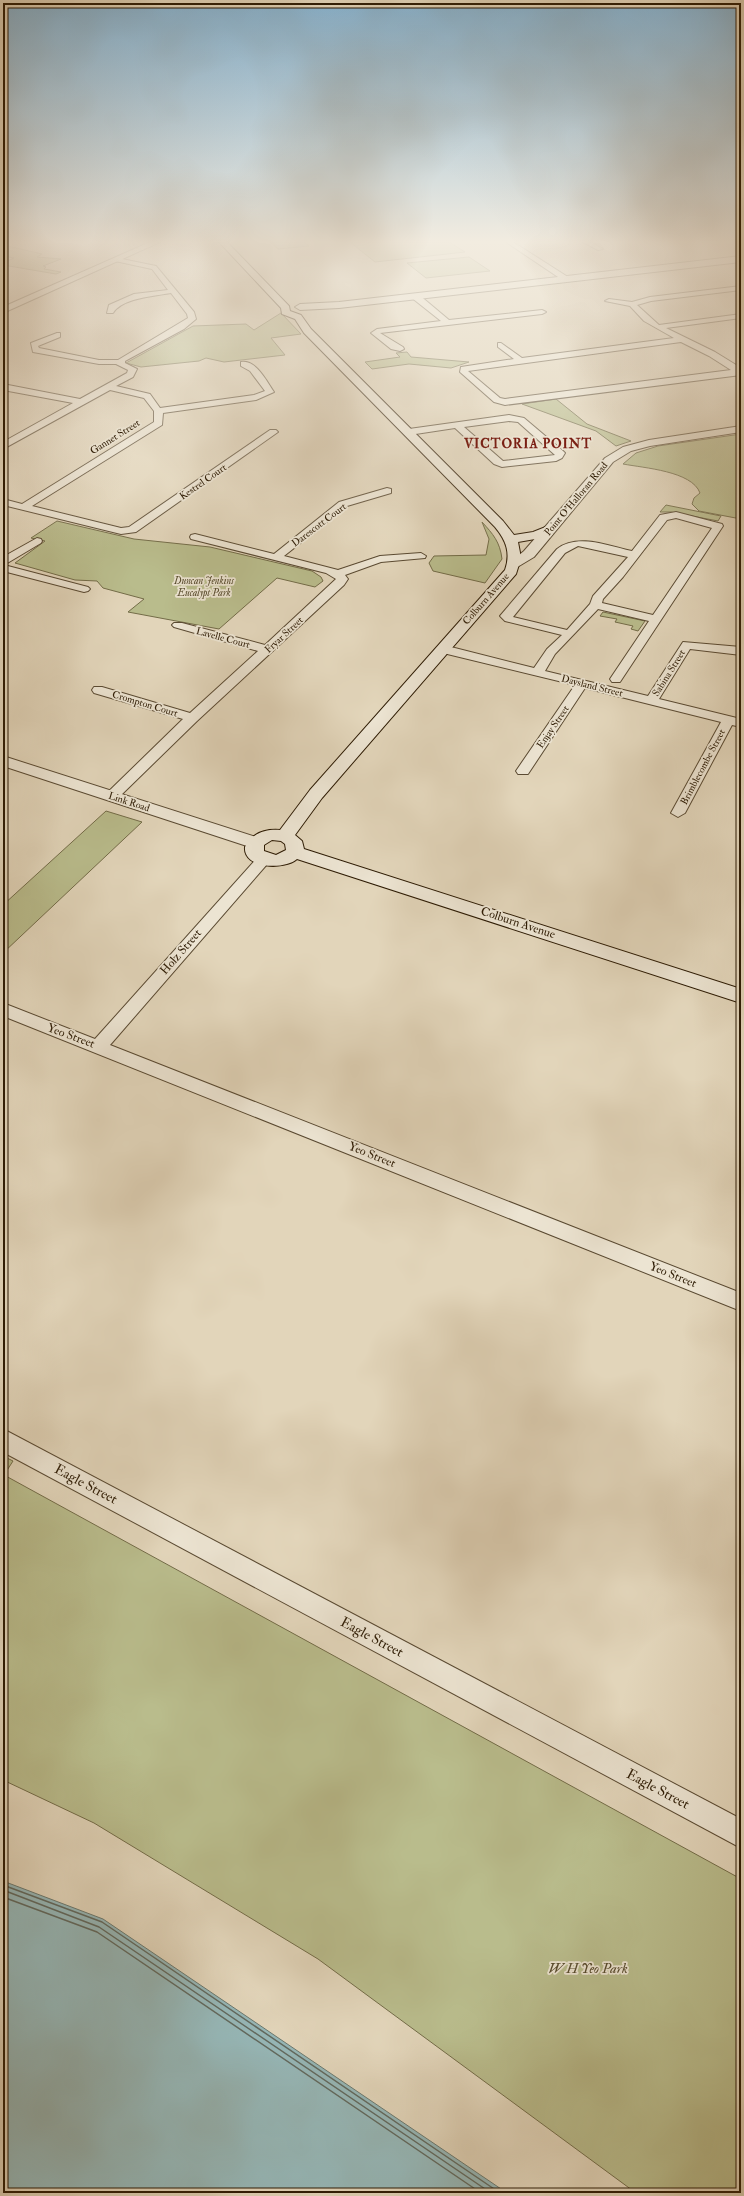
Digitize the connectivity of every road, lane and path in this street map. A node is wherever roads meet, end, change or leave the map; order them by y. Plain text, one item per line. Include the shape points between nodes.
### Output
1 (35, 344) edge
2 (150, 344) edge
3 (322, 344) edge
4 (390, 344) edge
5 (644, 344) edge
6 (690, 344) edge
7 (501, 345) dead end
8 (400, 349) dead end
9 (520, 360) junction
10 (119, 362) junction
11 (244, 364) dead end
12 (740, 372) edge
13 (3, 386) edge
14 (108, 387) junction
15 (80, 402) junction
16 (158, 411) junction
17 (457, 425) junction
18 (741, 429) edge
19 (273, 432) dead end
20 (409, 432) junction
21 (9, 433) dead end
22 (21, 435) junction
23 (3, 446) edge
24 (387, 491) dead end
25 (3, 502) edge
26 (22, 507) junction
27 (548, 530) junction
28 (195, 537) dead end
29 (511, 539) junction
30 (37, 541) dead end
31 (635, 555) junction
32 (421, 556) dead end
33 (276, 557) junction
34 (3, 562) edge
35 (514, 565) junction
36 (3, 568) edge
37 (338, 574) junction
38 (84, 589) dead end
39 (596, 605) junction
40 (656, 619) junction
41 (178, 625) dead end
42 (570, 634) junction
43 (268, 650) junction
44 (443, 650) junction
45 (741, 651) edge
46 (536, 673) junction
47 (616, 679) dead end
48 (582, 684) junction
49 (98, 690) dead end
50 (651, 701) junction
51 (192, 718) junction
52 (735, 722) edge
53 (3, 761) edge
54 (523, 770) dead end
55 (112, 796) junction
56 (678, 813) dead end
57 (256, 843) junction
58 (290, 844) junction
59 (264, 859) junction
60 (741, 996) edge
61 (3, 1009) edge
62 (99, 1046) junction
63 (741, 1302) edge
64 (3, 1440) edge
65 (741, 1834) edge

1 - 10 street via 36,350 99,362
2 - 10 street
3 - 20 main road, Colburn Avenue
4 - 8 street
5 - 9 street
6 - 12 street via 712,354
7 - 9 street
9 - 12 street via 470,367 464,369 464,372 497,400 505,402
10 - 14 street via 134,369 133,372
11 - 16 street via 253,369 270,392 256,397
13 - 15 street
14 - 15 street
14 - 16 street via 147,396
15 - 22 street
16 - 26 street, Gannet Street via 160,420 155,426
17 - 17 street via 516,418 560,453 556,458 502,464
17 - 20 street
18 - 27 main road, Point O'Halloran Road via 649,443 627,449 609,460
19 - 26 street, Kestrel Court via 132,530 121,530
20 - 29 main road, Colburn Avenue
21 - 22 street
22 - 23 street
24 - 33 street, Darescott Court via 343,504
25 - 26 street
27 - 29 main road via 533,536
27 - 35 main road, Point O'Halloran Road via 529,554
28 - 33 street
29 - 35 main road, Colburn Avenue via 515,549
30 - 34 street
31 - 39 street via 597,598
31 - 40 street via 664,517 676,515 718,526
31 - 42 street via 578,543 569,545 561,551 506,616 509,619
32 - 37 street via 380,559
33 - 37 street
35 - 44 main road, Colburn Avenue
36 - 38 street
37 - 43 street, Fryar Street via 342,580 340,583
39 - 40 street
39 - 42 street
40 - 47 street
41 - 43 street, Lavelle Court
42 - 46 street via 551,652
43 - 51 street, Fryar Street
44 - 46 street, Daysland Street
44 - 58 main road, Colburn Avenue via 316,794
45 - 50 street, Sabina Street via 687,645
46 - 48 street, Daysland Street
48 - 50 street, Daysland Street
48 - 54 street, Enjay Street
49 - 51 street, Crompton Court
50 - 52 street, Daysland Street
51 - 55 street, Fryar Street
52 - 56 street, Brimblecombe Street
53 - 55 main road, Link Road
55 - 57 main road, Link Road
57 - 58 main road via 272,835
57 - 59 main road via 254,850
58 - 59 main road via 282,860
58 - 60 main road, Colburn Avenue
59 - 62 street, Holz Street
61 - 62 street, Yeo Street
62 - 63 street, Yeo Street
64 - 65 street, Eagle Street

